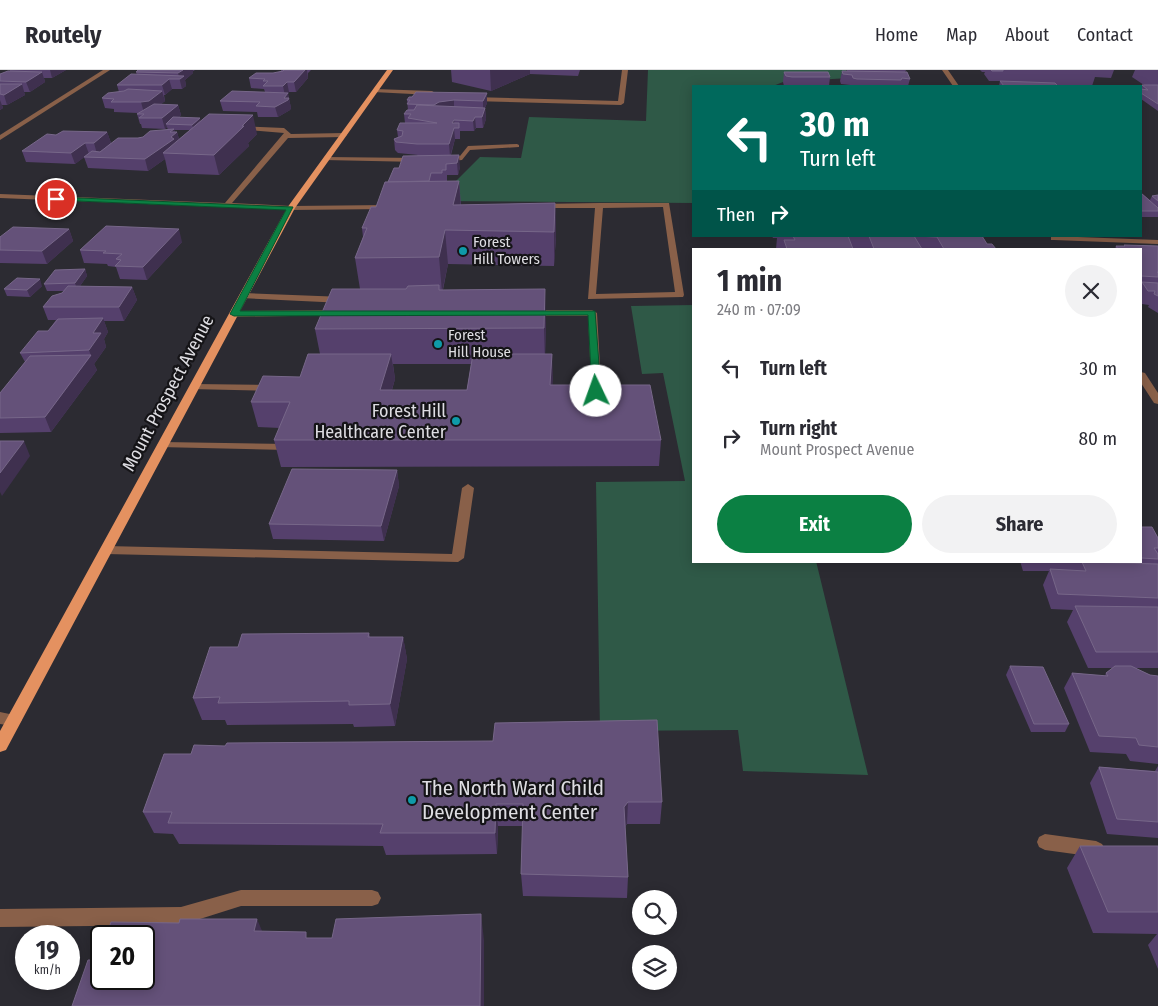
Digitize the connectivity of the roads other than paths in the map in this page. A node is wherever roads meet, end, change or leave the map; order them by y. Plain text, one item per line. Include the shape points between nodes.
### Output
1 (107, 70) edge
2 (390, 70) edge
3 (625, 70) edge
4 (945, 70) edge
5 (955, 85) edge
6 (375, 91) junction
7 (444, 96) edge
8 (462, 98) edge
9 (234, 128) edge
10 (344, 135) junction
11 (286, 136) junction
12 (0, 138) edge
13 (517, 146) dead end
14 (326, 159) junction
15 (0, 196) edge
16 (226, 206) junction
17 (531, 206) edge
18 (599, 206) junction
19 (397, 207) edge
20 (291, 208) junction
21 (1053, 237) edge
22 (1158, 242) edge
23 (1059, 248) edge
24 (244, 296) junction
25 (350, 300) edge
26 (353, 313) edge
27 (522, 313) edge
28 (234, 314) junction
29 (1142, 377) edge
30 (194, 387) junction
31 (283, 388) edge
32 (1158, 401) edge
33 (597, 411) edge
34 (163, 444) junction
35 (288, 447) edge
36 (468, 488) dead end
37 (106, 550) junction
38 (7, 719) edge
39 (0, 746) edge
40 (1045, 842) dead end
41 (1114, 850) edge
42 (372, 898) dead end
43 (0, 918) edge

1 - 12 street
2 - 6 main road, Mount Prospect Avenue
3 - 8 street via 621,103
4 - 5 street
6 - 7 street via 427,92
6 - 10 main road, Mount Prospect Avenue
9 - 11 street via 284,130 288,132
10 - 11 street
10 - 14 main road, Mount Prospect Avenue
11 - 16 street
13 - 14 street via 468,148 462,158 452,160
14 - 20 main road, Mount Prospect Avenue
15 - 16 street
16 - 20 street
17 - 18 street
18 - 18 street via 666,205 680,295 591,297
19 - 20 street
20 - 24 main road, Mount Prospect Avenue
21 - 22 street
21 - 23 street
24 - 25 street
24 - 28 main road, Mount Prospect Avenue
26 - 28 street
27 - 33 street via 592,313
28 - 30 main road, Mount Prospect Avenue
29 - 32 street
30 - 31 street
30 - 34 main road, Mount Prospect Avenue
34 - 35 street
34 - 37 main road, Mount Prospect Avenue
36 - 37 street via 458,558
37 - 38 main road, Mount Prospect Avenue
38 - 39 main road, Mount Prospect Avenue
40 - 41 street
42 - 43 street via 241,898 181,916

